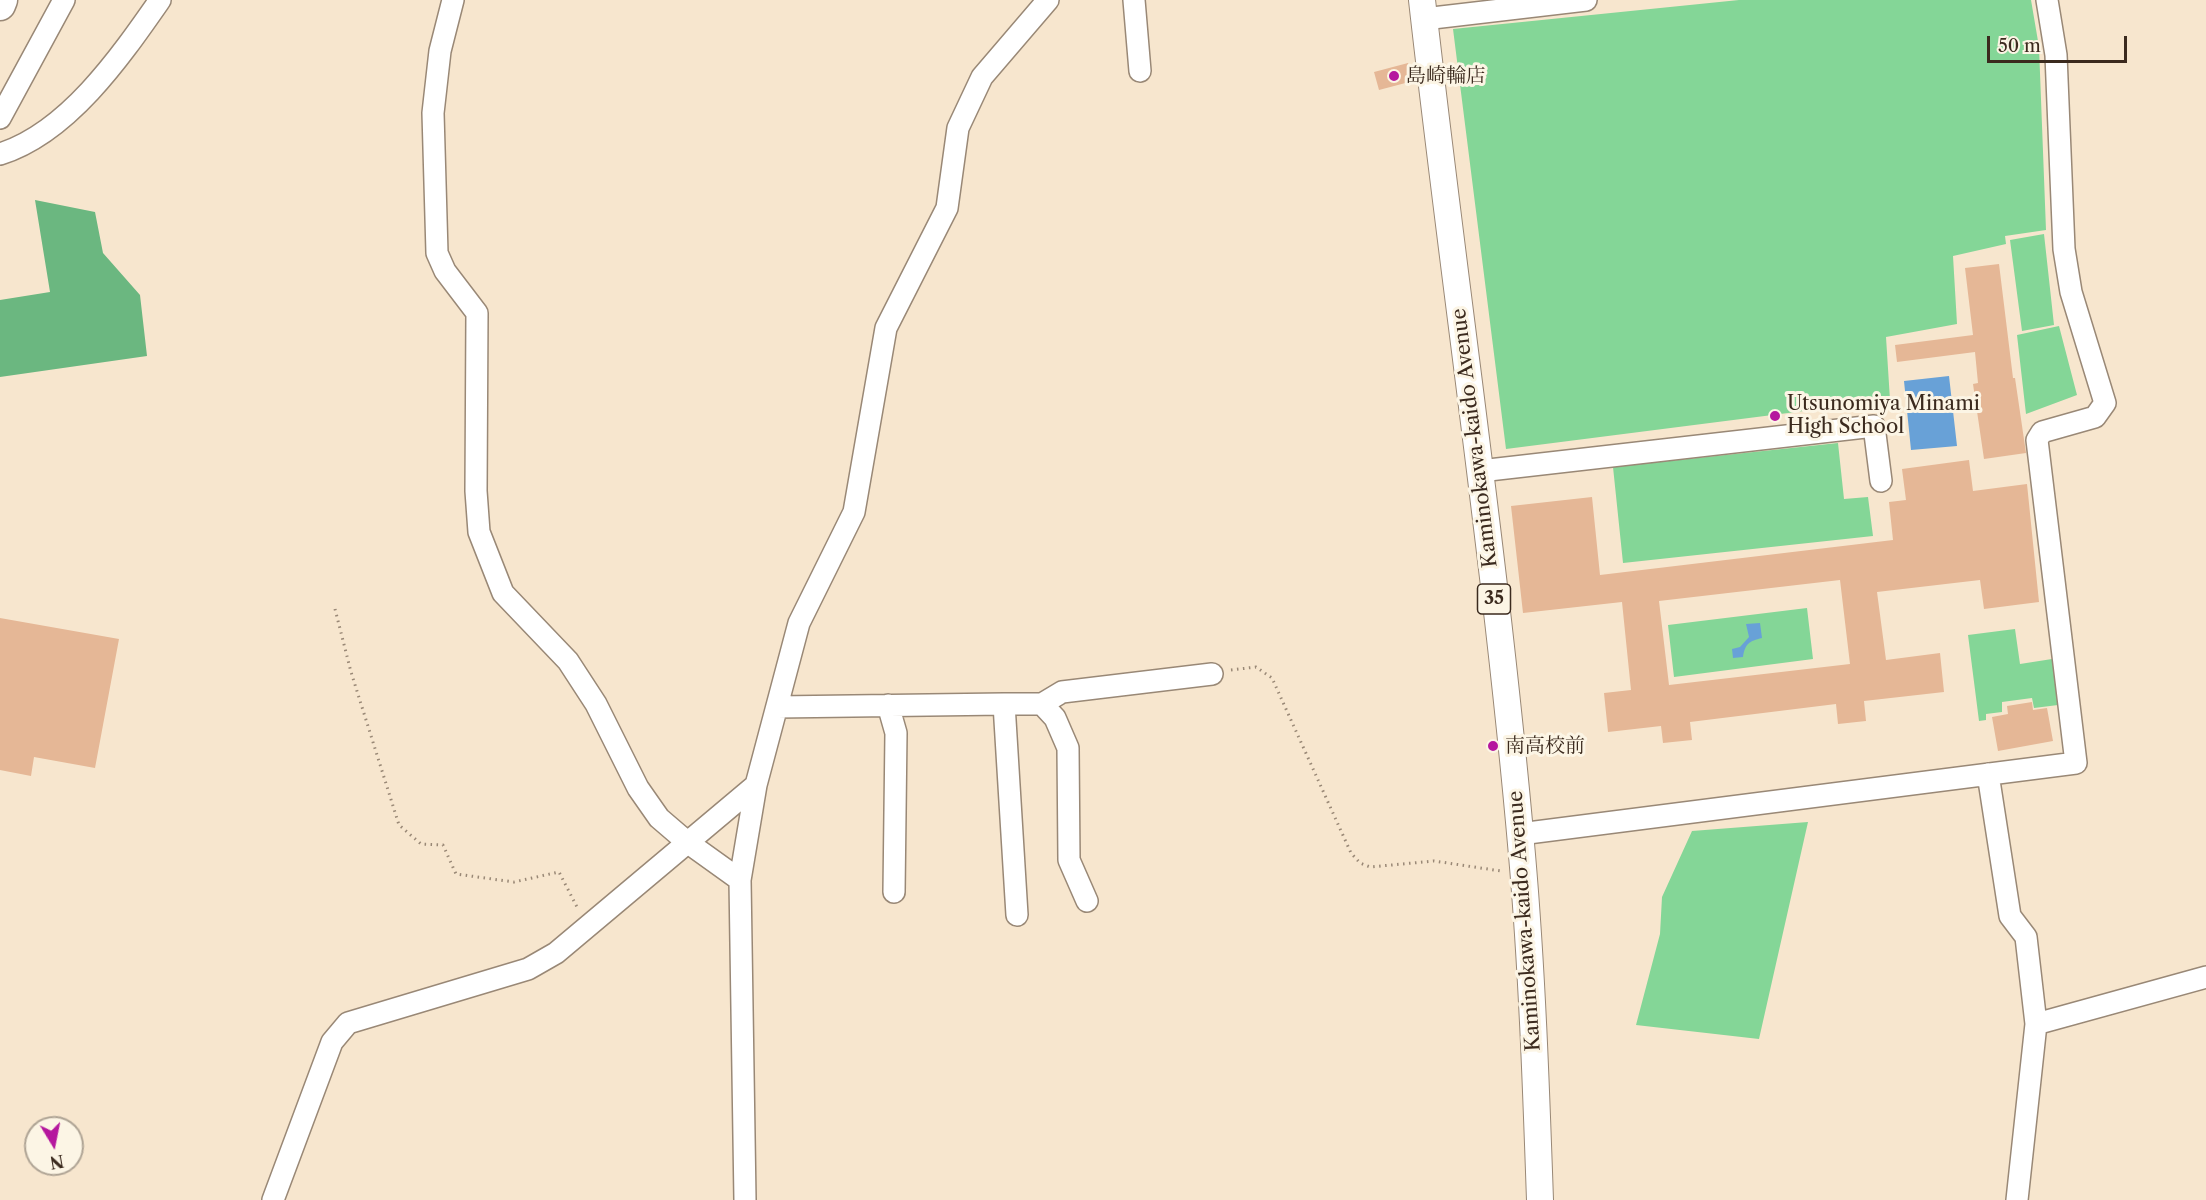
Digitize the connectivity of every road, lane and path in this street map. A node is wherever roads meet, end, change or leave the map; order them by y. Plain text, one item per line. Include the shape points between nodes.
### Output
1 (2, 0) edge
2 (64, 0) edge
3 (160, 0) edge
4 (453, 0) edge
5 (1048, 0) edge
6 (1134, 0) edge
7 (1586, 0) edge
8 (2048, 0) edge
9 (0, 5) edge
10 (1423, 10) edge
11 (1140, 71) dead end
12 (0, 118) edge
13 (0, 154) edge
14 (1479, 471) junction
15 (1881, 481) dead end
16 (335, 609) dead end
17 (1212, 674) joint
18 (1004, 704) junction
19 (1041, 704) junction
20 (888, 705) junction
21 (777, 707) junction
22 (1988, 774) junction
23 (756, 785) junction
24 (1520, 834) junction
25 (687, 843) junction
26 (1523, 872) junction
27 (740, 880) junction
28 (894, 892) dead end
29 (1086, 901) dead end
30 (1017, 915) dead end
31 (587, 927) junction
32 (2206, 977) edge
33 (2036, 1024) junction
34 (273, 1200) edge
35 (745, 1200) edge
36 (1540, 1200) edge
37 (2017, 1200) edge

1 - 9 highway
2 - 12 street
3 - 13 street via 117,61 67,114 17,149
4 - 25 street via 440,51 433,114 437,253 444,271 477,313 479,532 503,593 568,661 596,704 638,788 659,818
5 - 21 street via 982,77 958,128 948,208 886,328 854,512 799,623
6 - 11 street
7 - 10 street
8 - 22 street via 2056,55 2064,249 2104,404 2096,417 2042,432 2037,440 2076,763
10 - 14 main road, Kaminokawa-kaido Avenue / 35
14 - 15 street via 1874,426
14 - 24 main road, Kaminokawa-kaido Avenue / 35
16 - 31 path via 399,825 421,844 443,844 456,874 514,882 559,872
17 - 19 street via 1062,692
17 - 26 path via 1256,667 1272,678 1351,853 1360,863 1370,867 1434,861
18 - 19 street
18 - 20 street
18 - 30 street
19 - 29 street via 1055,718 1068,747 1069,860
20 - 21 street
20 - 28 street via 896,733
21 - 23 street
22 - 24 street
22 - 33 street via 2010,916 2026,937
23 - 25 street
23 - 27 street
24 - 26 main road, Kaminokawa-kaido Avenue / 35
25 - 27 street
25 - 31 street
26 - 36 main road, Kaminokawa-kaido Avenue / 35
27 - 35 street
31 - 34 street via 556,953 528,969 348,1023 332,1042
32 - 33 street
33 - 37 street

